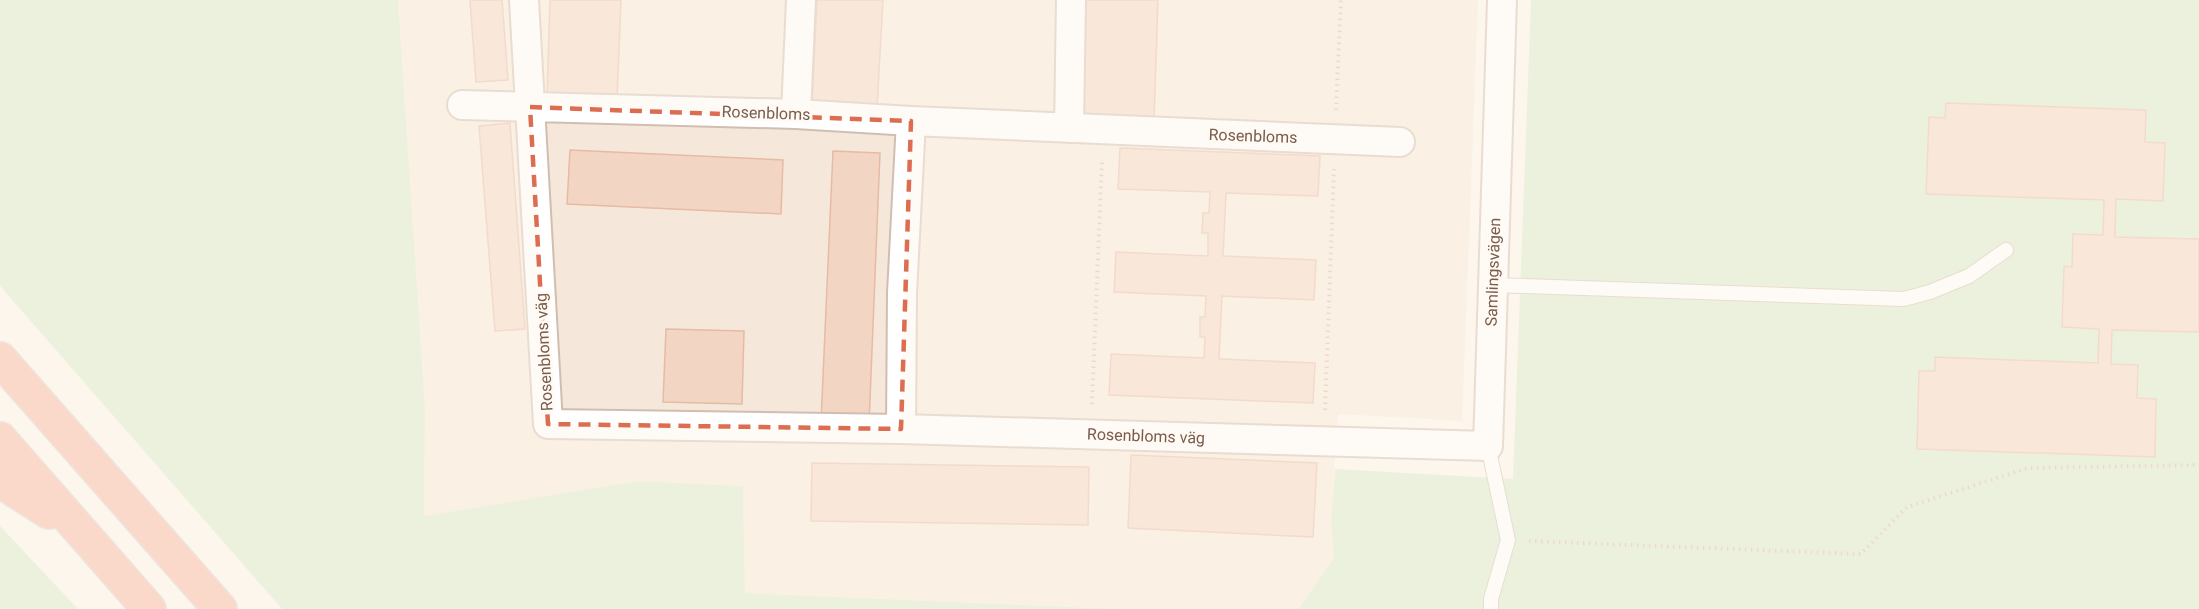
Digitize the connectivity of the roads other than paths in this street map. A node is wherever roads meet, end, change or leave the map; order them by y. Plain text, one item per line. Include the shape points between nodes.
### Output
1 (524, 0) edge
2 (801, 0) edge
3 (1071, 0) edge
4 (1502, 0) edge
5 (462, 105) dead end
6 (530, 107) junction
7 (796, 114) junction
8 (911, 122) junction
9 (1069, 128) junction
10 (1400, 142) dead end
11 (2006, 250) dead end
12 (1493, 285) junction
13 (0, 359) edge
14 (901, 429) junction
15 (0, 439) edge
16 (1488, 446) junction
17 (0, 480) edge
18 (82, 533) junction
19 (149, 609) edge
20 (220, 609) edge
21 (1491, 609) edge

1 - 6 street, Rosenbloms väg
2 - 7 street
3 - 9 street
4 - 12 street, Samlingsvägen
5 - 6 street, Rosenbloms
6 - 7 street, Rosenbloms
6 - 14 street, Rosenbloms väg via 548,424
7 - 8 street, Rosenbloms
8 - 9 street, Rosenbloms
8 - 14 street via 902,293
9 - 10 street, Rosenbloms
11 - 12 lane via 1969,276 1904,299
12 - 16 street, Samlingsvägen
13 - 20 highway
14 - 16 street, Rosenbloms väg
15 - 18 highway
16 - 21 lane via 1508,540
17 - 18 highway
18 - 19 highway

